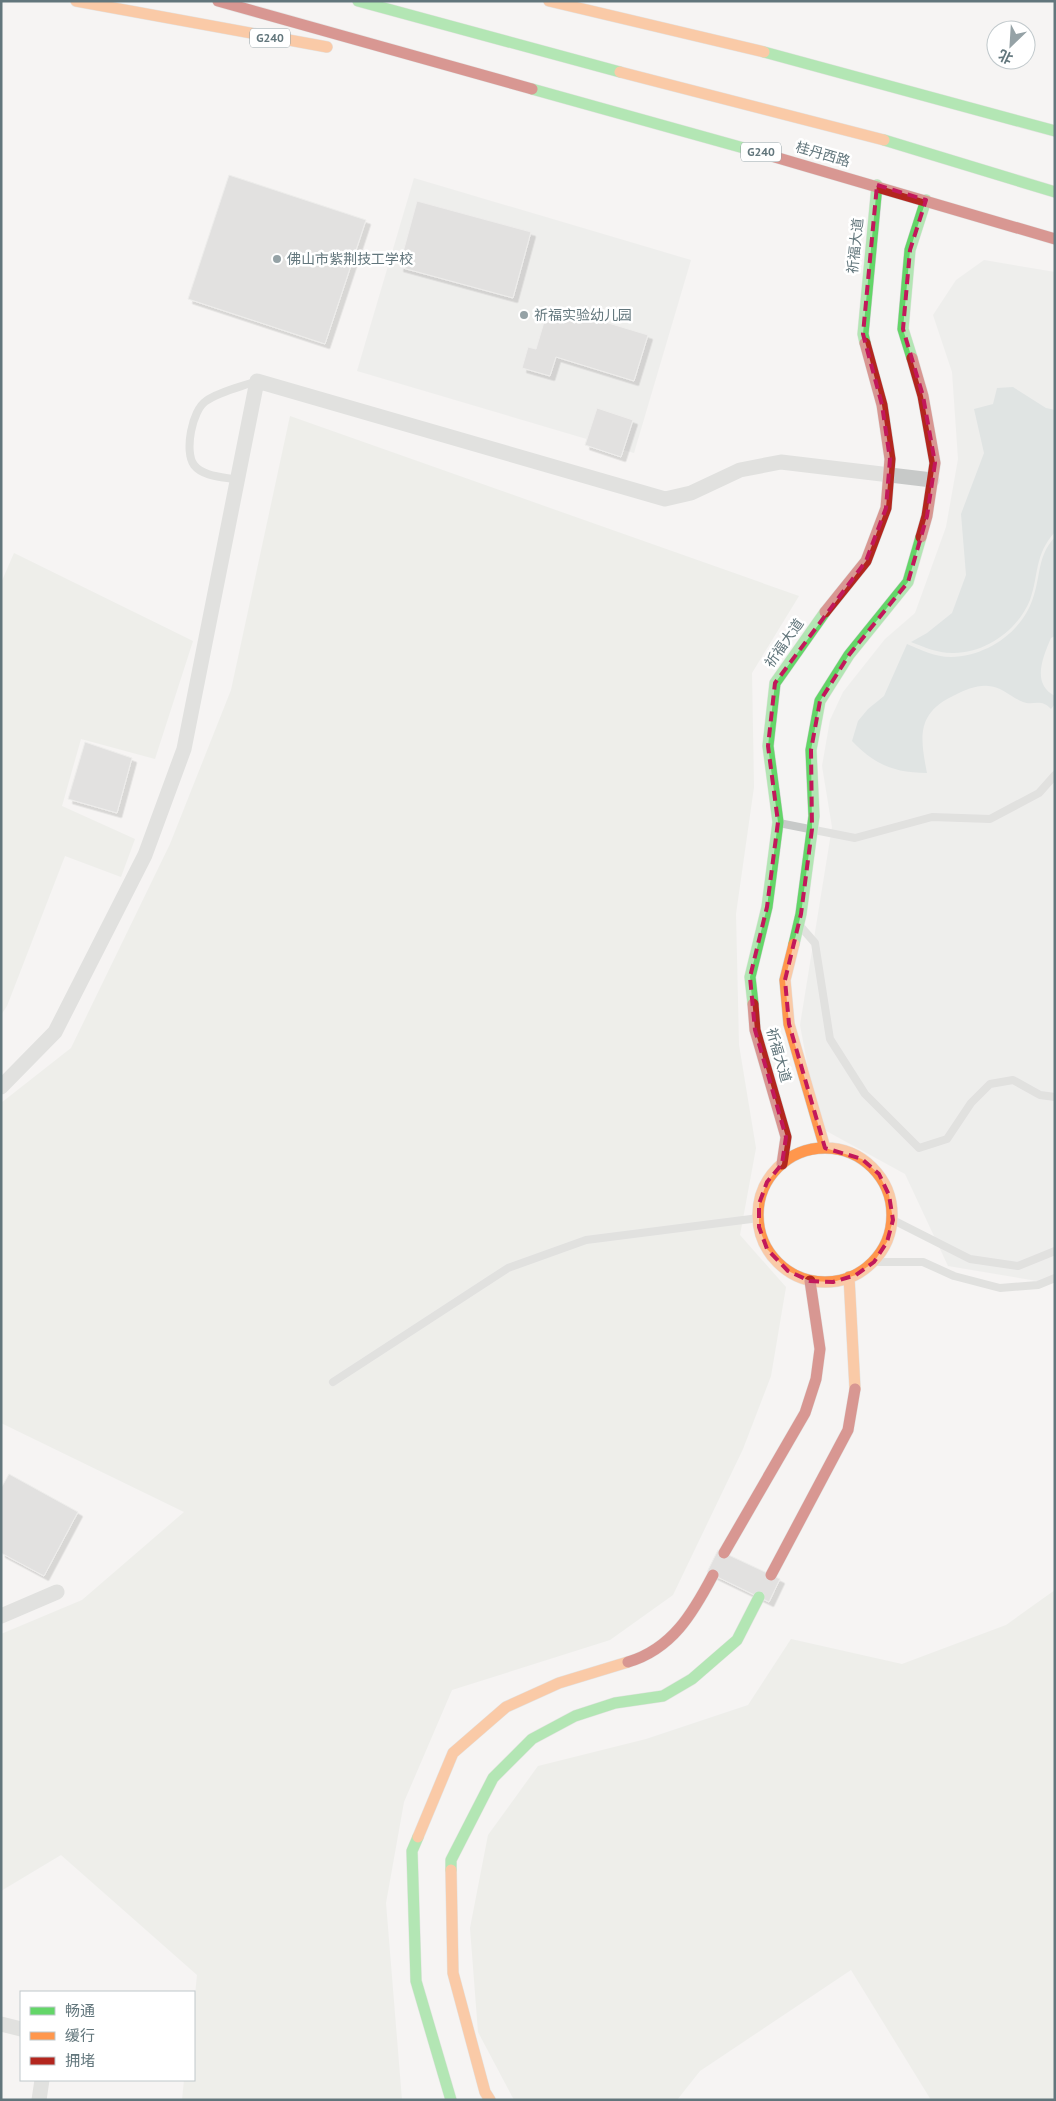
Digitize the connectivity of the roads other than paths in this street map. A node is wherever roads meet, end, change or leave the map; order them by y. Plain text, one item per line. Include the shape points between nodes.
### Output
1 (76, 1) edge
2 (218, 1) edge
3 (358, 1) edge
4 (394, 1) edge
5 (549, 1) edge
6 (477, 35) junction
7 (466, 70) junction
8 (1055, 131) edge
9 (877, 185) junction
10 (1054, 192) edge
11 (926, 200) junction
12 (1055, 239) edge
13 (257, 381) junction
14 (889, 475) junction
15 (238, 480) junction
16 (932, 480) junction
17 (1055, 774) edge
18 (778, 822) junction
19 (812, 829) junction
20 (798, 923) junction
21 (1, 1087) edge
22 (1055, 1097) edge
23 (825, 1148) junction
24 (782, 1164) junction
25 (759, 1218) junction
26 (893, 1220) junction
27 (1055, 1251) edge
28 (874, 1262) junction
29 (849, 1277) junction
30 (1055, 1278) edge
31 (810, 1281) junction
32 (333, 1382) dead end
33 (724, 1553) dead end
34 (713, 1575) dead end
35 (770, 1575) dead end
36 (57, 1592) dead end
37 (759, 1598) dead end
38 (1, 1616) edge
39 (1, 2024) edge
40 (20, 2029) edge
41 (42, 2081) edge
42 (39, 2100) edge
43 (451, 2100) edge
44 (490, 2100) edge

1 - 7 main road, G240
2 - 7 main road
3 - 6 main road
4 - 6 main road
5 - 8 main road via 809,63
6 - 10 main road, 桂丹西路 via 890,142
7 - 9 main road, 桂丹西路 / G240
9 - 11 main road, 桂丹西路 / G240
9 - 14 main road, 祈福大道 via 863,334 882,405 890,459
11 - 12 main road, 桂丹西路 / G240
11 - 16 main road, 祈福大道 via 910,250 903,330 922,396 934,463
13 - 14 street via 665,498 691,493 740,470 780,462
13 - 15 street
13 - 15 lane via 205,401 195,415 188,450 194,466 210,475
14 - 16 street
14 - 18 main road, 祈福大道 via 886,508 866,561 812,629 775,683 768,746
15 - 21 street via 184,749 145,855 55,1032
16 - 19 main road, 祈福大道 via 927,516 908,582 849,654 820,701 811,750
17 - 19 lane via 1039,793 990,820 932,817 855,838
18 - 19 lane
18 - 24 main road, 祈福大道 via 767,908 750,978 755,1030 786,1137
19 - 20 main road, 祈福大道
20 - 22 lane via 814,943 830,1039 865,1094 919,1148 947,1139 971,1103 990,1084 1013,1080 1040,1095
20 - 23 main road, 祈福大道 via 785,980 789,1024
23 - 24 main road via 802,1152
23 - 26 main road via 862,1159 879,1174 890,1195
24 - 25 main road via 767,1182 759,1204
25 - 31 main road via 767,1249 788,1271
25 - 32 lane via 586,1240 508,1268
26 - 27 lane via 970,1259 1018,1266
26 - 28 main road via 887,1242
28 - 29 main road
28 - 30 lane via 923,1262 954,1276 1000,1288 1038,1285
29 - 31 main road via 833,1282
29 - 35 main road via 856,1385 848,1430
31 - 33 main road via 820,1349 808,1405
34 - 43 main road via 693,1613 662,1646 642,1658 559,1683 506,1706 453,1753 412,1851 416,1980
36 - 38 street
37 - 44 main road via 737,1640 692,1679 663,1696 615,1703 575,1716 532,1739 492,1778 451,1860 453,1973 485,2092
39 - 40 street
41 - 42 street

